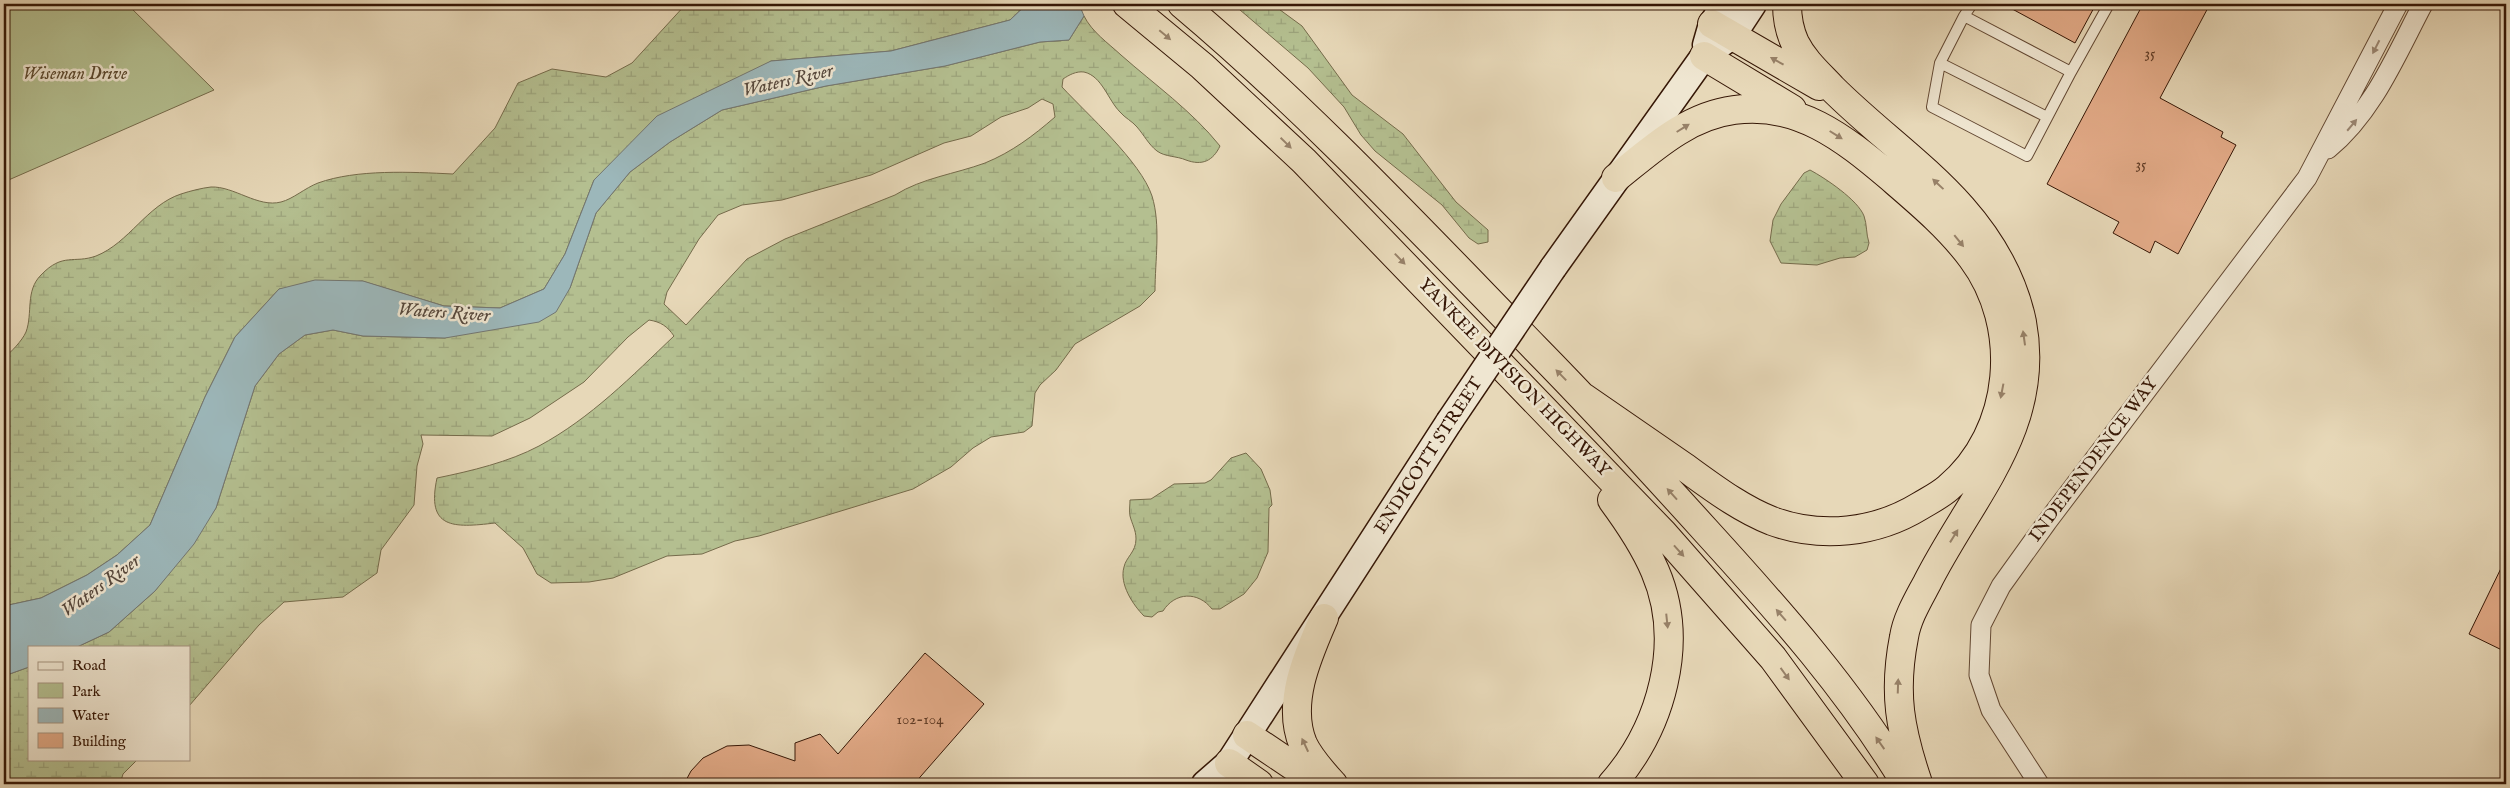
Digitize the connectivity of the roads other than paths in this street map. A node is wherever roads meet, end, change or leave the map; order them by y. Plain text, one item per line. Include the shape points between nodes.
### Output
1 (1127, 4) edge
2 (1182, 4) edge
3 (1753, 4) edge
4 (1787, 4) edge
5 (1972, 4) edge
6 (2109, 4) edge
7 (2398, 4) edge
8 (2423, 4) edge
9 (1964, 16) junction
10 (1723, 21) edge
11 (1704, 56) junction
12 (1940, 63) junction
13 (2071, 72) junction
14 (1848, 104) junction
15 (2048, 117) junction
16 (1806, 118) junction
17 (2317, 158) junction
18 (1616, 178) junction
19 (1583, 398) junction
20 (1561, 427) junction
21 (1324, 618) junction
22 (1247, 735) junction
23 (1227, 774) edge
24 (1205, 784) edge
25 (1259, 784) edge
26 (1320, 784) edge
27 (1333, 784) edge
28 (1612, 784) edge
29 (1865, 784) edge
30 (1906, 784) edge
31 (1919, 784) edge
32 (2039, 784) edge

1 -> 20 highway, YANKEE DIVISION HIGHWAY via 1202,66 1304,161
19 -> 2 highway, YANKEE DIVISION HIGHWAY via 1328,136 1263,73
3 - 10 main road, ENDICOTT STREET
4 - 14 highway via 1787,21 1795,43 1807,62
5 - 9 lane
6 - 13 lane
7 -> 17 street, INDEPENDENCE WAY
17 -> 8 street, INDEPENDENCE WAY via 2339,140 2371,102
9 - 12 lane
9 - 13 lane
10 - 11 main road, ENDICOTT STREET
14 -> 10 highway
11 - 16 highway
11 - 18 main road, ENDICOTT STREET
12 - 15 lane
12 - 15 lane via 1932,107 2027,156
13 - 15 lane
31 -> 14 highway via 1899,718 1898,686 1904,634 1933,570 2006,444 2020,410 2026,353 2014,293 2004,268 1978,228 1938,184
18 -> 16 highway via 1670,136 1713,114 1755,108 1776,109
16 -> 19 highway via 1864,155 1919,202 1968,252 1992,291 2004,326 2004,390 1984,444 1967,468 1948,488 1906,515 1884,523 1859,530 1827,532 1796,528 1746,509
17 - 32 street, INDEPENDENCE WAY via 2307,178 2011,572 1981,625 1979,675 1991,710
18 - 21 main road, ENDICOTT STREET, bridge via 1449,422
30 -> 19 highway, YANKEE DIVISION HIGHWAY via 1853,705 1812,652 1749,578
20 -> 28 highway via 1639,538 1656,573 1667,617 1669,643 1658,706 1640,747
20 -> 29 highway, YANKEE DIVISION HIGHWAY via 1729,606 1773,658
21 - 22 main road, ENDICOTT STREET
27 -> 21 highway via 1303,744 1297,710 1304,668
22 - 23 main road, ENDICOTT STREET
22 - 26 highway
23 - 24 main road, ENDICOTT STREET
23 - 25 highway

